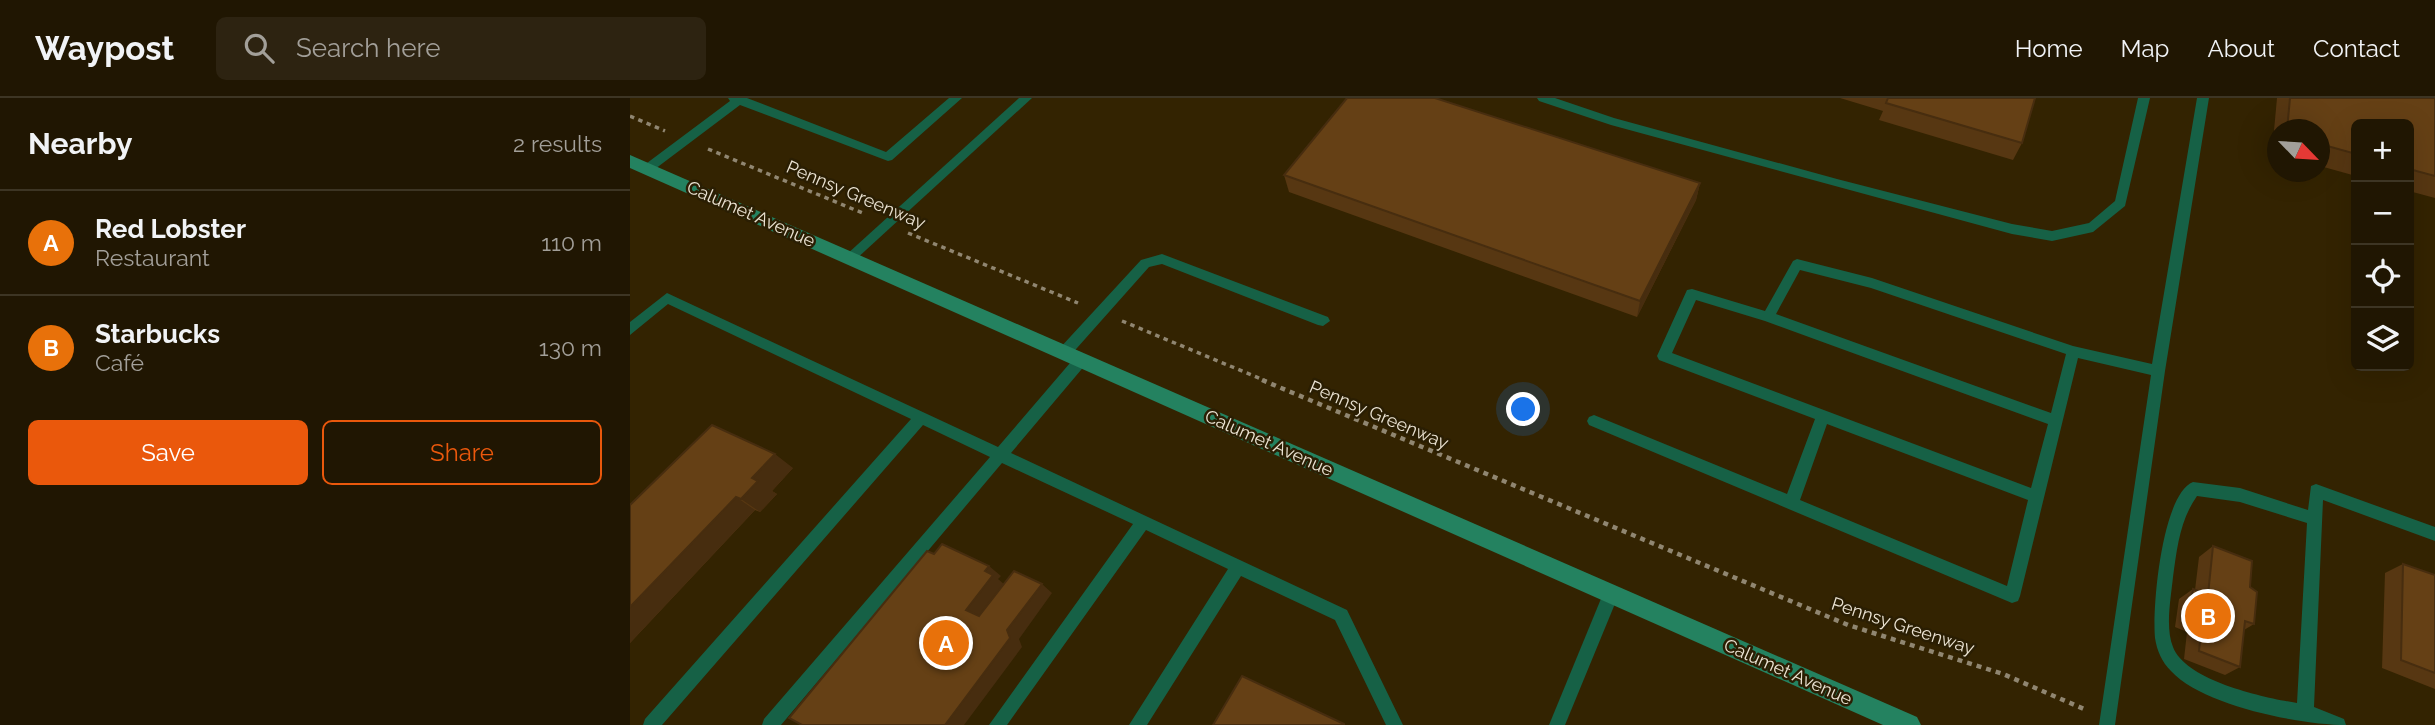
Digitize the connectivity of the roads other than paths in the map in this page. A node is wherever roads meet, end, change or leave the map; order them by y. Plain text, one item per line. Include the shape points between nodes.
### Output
1 (956, 98) edge
2 (1026, 98) edge
3 (1543, 98) edge
4 (2144, 98) edge
5 (2203, 98) edge
6 (738, 99) edge
7 (638, 165) edge
8 (850, 258) junction
9 (1768, 317) junction
10 (1323, 321) dead end
11 (630, 330) edge
12 (2073, 351) junction
13 (1073, 357) junction
14 (2158, 371) junction
15 (1823, 416) junction
16 (921, 418) junction
17 (1594, 421) dead end
18 (2056, 421) junction
19 (1000, 455) junction
20 (2037, 497) junction
21 (1791, 503) junction
22 (2315, 519) junction
23 (1143, 522) junction
24 (2435, 534) edge
25 (1238, 567) junction
26 (1611, 594) junction
27 (2305, 712) junction
28 (2108, 722) edge
29 (651, 725) edge
30 (770, 725) edge
31 (997, 725) edge
32 (1137, 725) edge
33 (1395, 725) edge
34 (1557, 725) edge
35 (1909, 725) edge
36 (2338, 725) edge

1 - 6 lane via 888,157
2 - 8 lane
3 - 4 lane via 1838,183 2052,236 2093,226 2121,202
5 - 14 lane
6 - 7 lane via 686,140
7 - 8 main road, Calumet Avenue
8 - 13 main road, Calumet Avenue
9 - 12 lane via 1797,264 1872,283
9 - 15 lane via 1692,294 1664,356
9 - 18 lane
10 - 13 lane via 1162,259 1144,263 1101,312
11 - 16 lane via 667,298
12 - 14 lane
12 - 18 lane
13 - 19 lane
13 - 26 main road, Calumet Avenue
14 - 28 lane
15 - 20 lane
15 - 21 lane
16 - 19 lane
16 - 29 lane
17 - 21 lane
18 - 20 lane
19 - 23 lane
19 - 30 lane
20 - 21 lane via 2012,596
22 - 24 lane via 2316,491
22 - 27 lane
22 - 27 lane via 2253,496 2193,489 2178,508 2172,530 2162,614 2166,653 2179,668 2239,698
23 - 25 lane
23 - 31 lane
25 - 32 lane
25 - 33 lane via 1341,615
26 - 34 lane
26 - 35 main road, Calumet Avenue
27 - 36 lane

